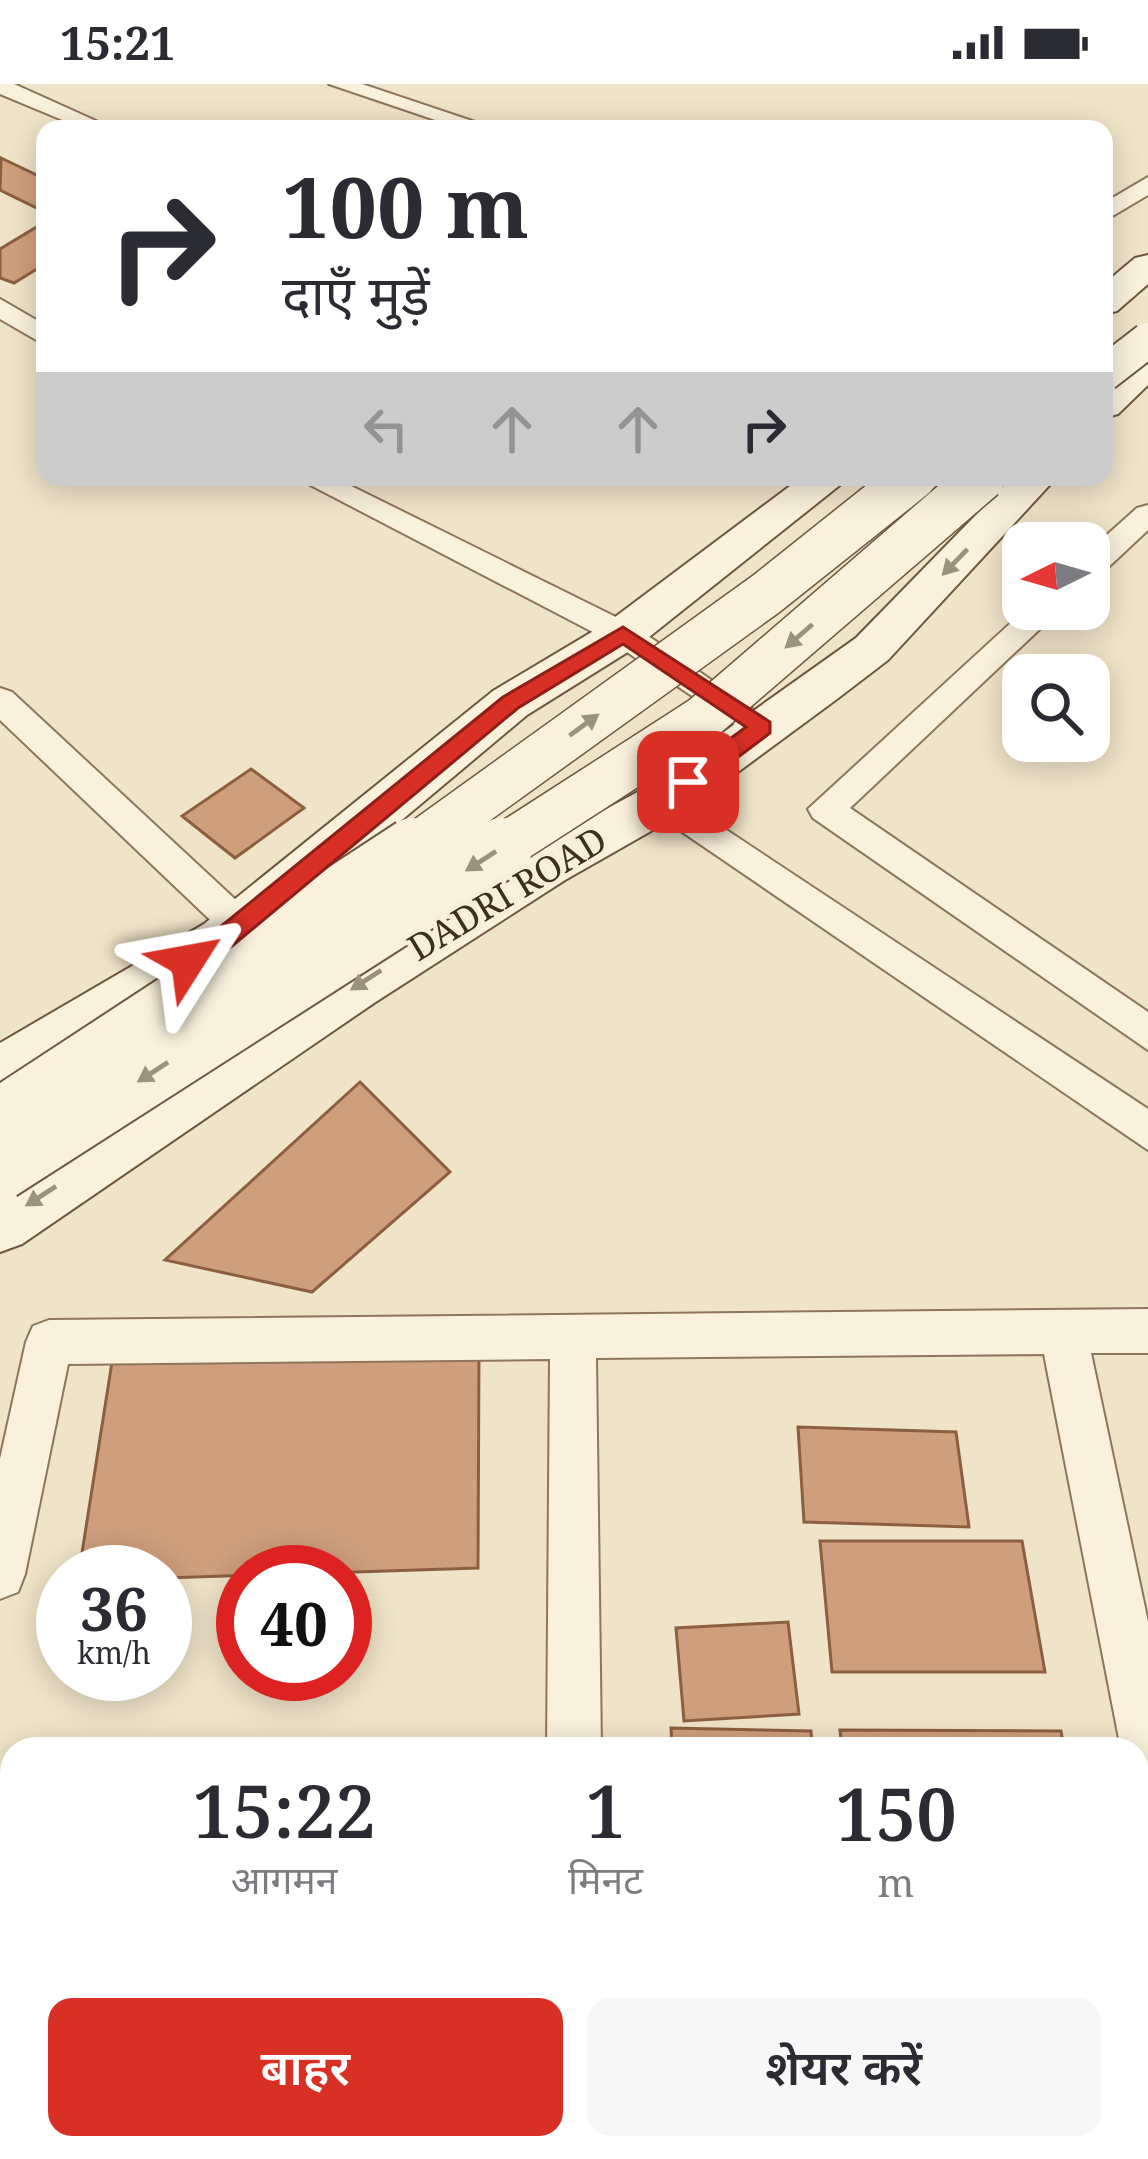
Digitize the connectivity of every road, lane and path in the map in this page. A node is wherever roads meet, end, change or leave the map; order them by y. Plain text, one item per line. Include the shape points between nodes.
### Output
1 (340, 84) edge
2 (0, 86) edge
3 (81, 120) edge
4 (456, 120) edge
5 (1148, 184) edge
6 (1113, 208) edge
7 (1148, 266) edge
8 (1148, 292) edge
9 (1113, 295) edge
10 (0, 307) edge
11 (1113, 319) edge
12 (36, 331) edge
13 (1148, 340) edge
14 (1126, 378) edge
15 (328, 486) edge
16 (817, 486) edge
17 (903, 486) edge
18 (973, 486) edge
19 (1027, 486) edge
20 (1148, 514) edge
21 (1110, 549) edge
22 (1022, 630) edge
23 (623, 634) junction
24 (0, 700) edge
25 (762, 727) junction
26 (663, 801) junction
27 (239, 926) junction
28 (1148, 1033) edge
29 (0, 1073) edge
30 (0, 1119) edge
31 (1148, 1132) edge
32 (0, 1170) edge
33 (0, 1224) edge
34 (1148, 1331) edge
35 (1063, 1332) junction
36 (573, 1337) junction
37 (0, 1574) edge
38 (574, 1737) edge
39 (1146, 1737) edge

1 - 4 street
2 - 3 street
5 - 6 street
7 - 9 main road
8 - 11 main road
10 - 12 street
13 - 14 main road, bridge
15 - 23 street
16 - 23 main road
30 -> 17 main road, bridge via 400,857
18 -> 32 main road, bridge via 702,718
19 -> 25 main road, DADRI ROAD via 872,649
20 - 21 street
22 - 28 street via 826,809
23 - 25 street
23 - 27 main road via 510,703
24 - 27 street
25 - 26 main road, DADRI ROAD
26 - 31 street
26 -> 33 main road, DADRI ROAD via 354,987
27 - 29 main road
34 - 35 street
35 - 36 street
35 - 39 street
36 - 37 street via 49,1342
36 - 38 street

